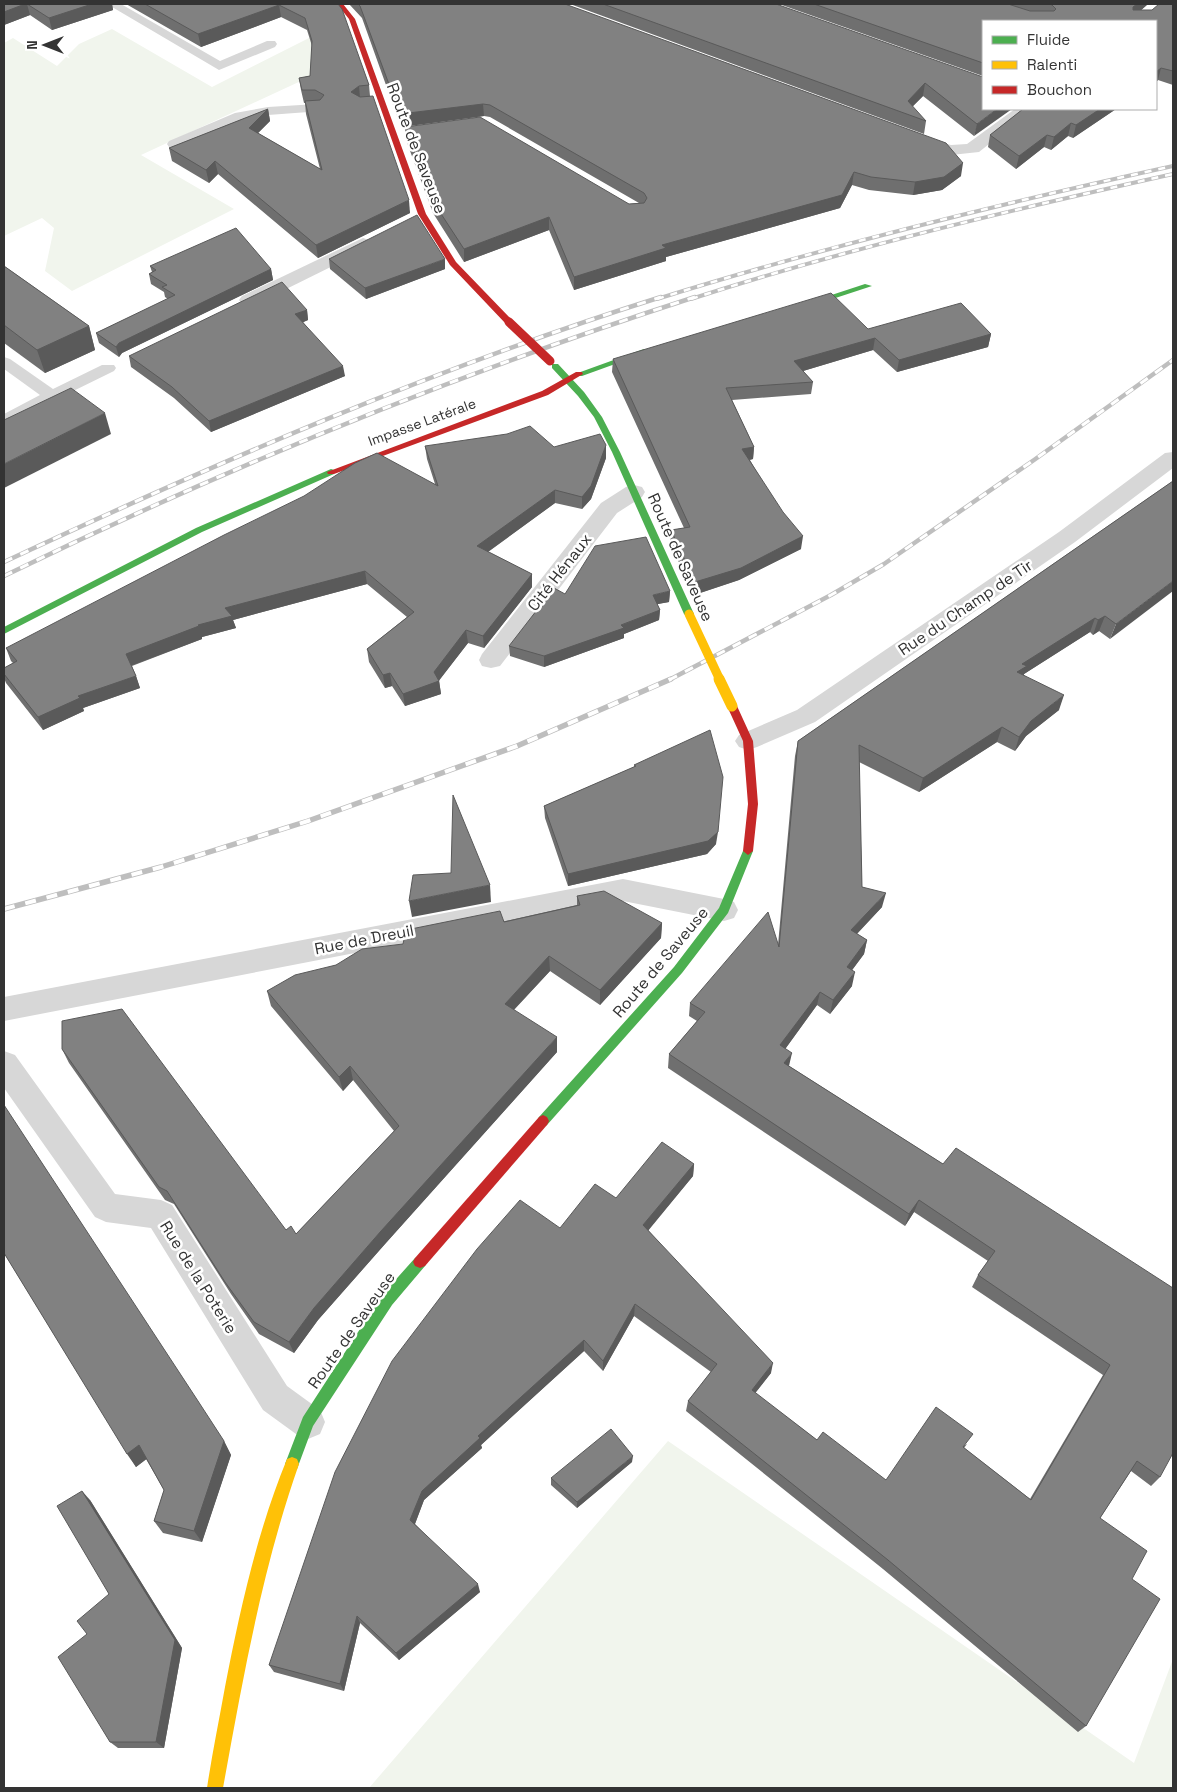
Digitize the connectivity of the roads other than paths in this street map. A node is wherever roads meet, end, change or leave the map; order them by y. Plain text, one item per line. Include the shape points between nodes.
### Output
1 (113, 4) edge
2 (340, 4) edge
3 (271, 44) dead end
4 (317, 108) edge
5 (1024, 110) edge
6 (903, 135) edge
7 (174, 144) edge
8 (379, 236) edge
9 (868, 286) dead end
10 (236, 306) edge
11 (786, 310) edge
12 (659, 348) edge
13 (4, 362) edge
14 (108, 368) dead end
15 (567, 378) junction
16 (52, 396) junction
17 (4, 420) edge
18 (1173, 458) edge
19 (634, 492) junction
20 (4, 631) edge
21 (491, 660) dead end
22 (748, 741) junction
23 (724, 910) junction
24 (4, 1009) edge
25 (4, 1064) edge
26 (308, 1422) junction
27 (215, 1788) edge

1 - 3 lane via 219,66
2 - 15 main road, Route de Saveuse, bridge via 352,19 375,103 401,135 414,218 453,263
4 - 7 lane via 240,116
5 - 6 street via 973,148 946,150
8 - 10 street
9 - 11 main road
12 - 15 main road, Impasse Latérale
13 - 16 lane
14 - 16 lane
15 - 19 main road, Route de Saveuse via 598,416
15 - 20 main road, Impasse Latérale via 546,393 377,454 266,499 136,560
16 - 17 lane
18 - 22 street, Rue du Champ de Tir via 1074,531 806,716
19 - 21 street, Cité Hénaux via 609,508
19 - 22 main road, Route de Saveuse, bridge
22 - 23 main road, Route de Saveuse via 753,804 748,855
23 - 24 street, Rue de Dreuil via 623,890
23 - 26 main road, Route de Saveuse via 678,970 387,1300
25 - 26 street, Rue de la Poterie via 106,1207 161,1215 274,1398
26 - 27 main road, Route de Saveuse via 278,1500 249,1604

